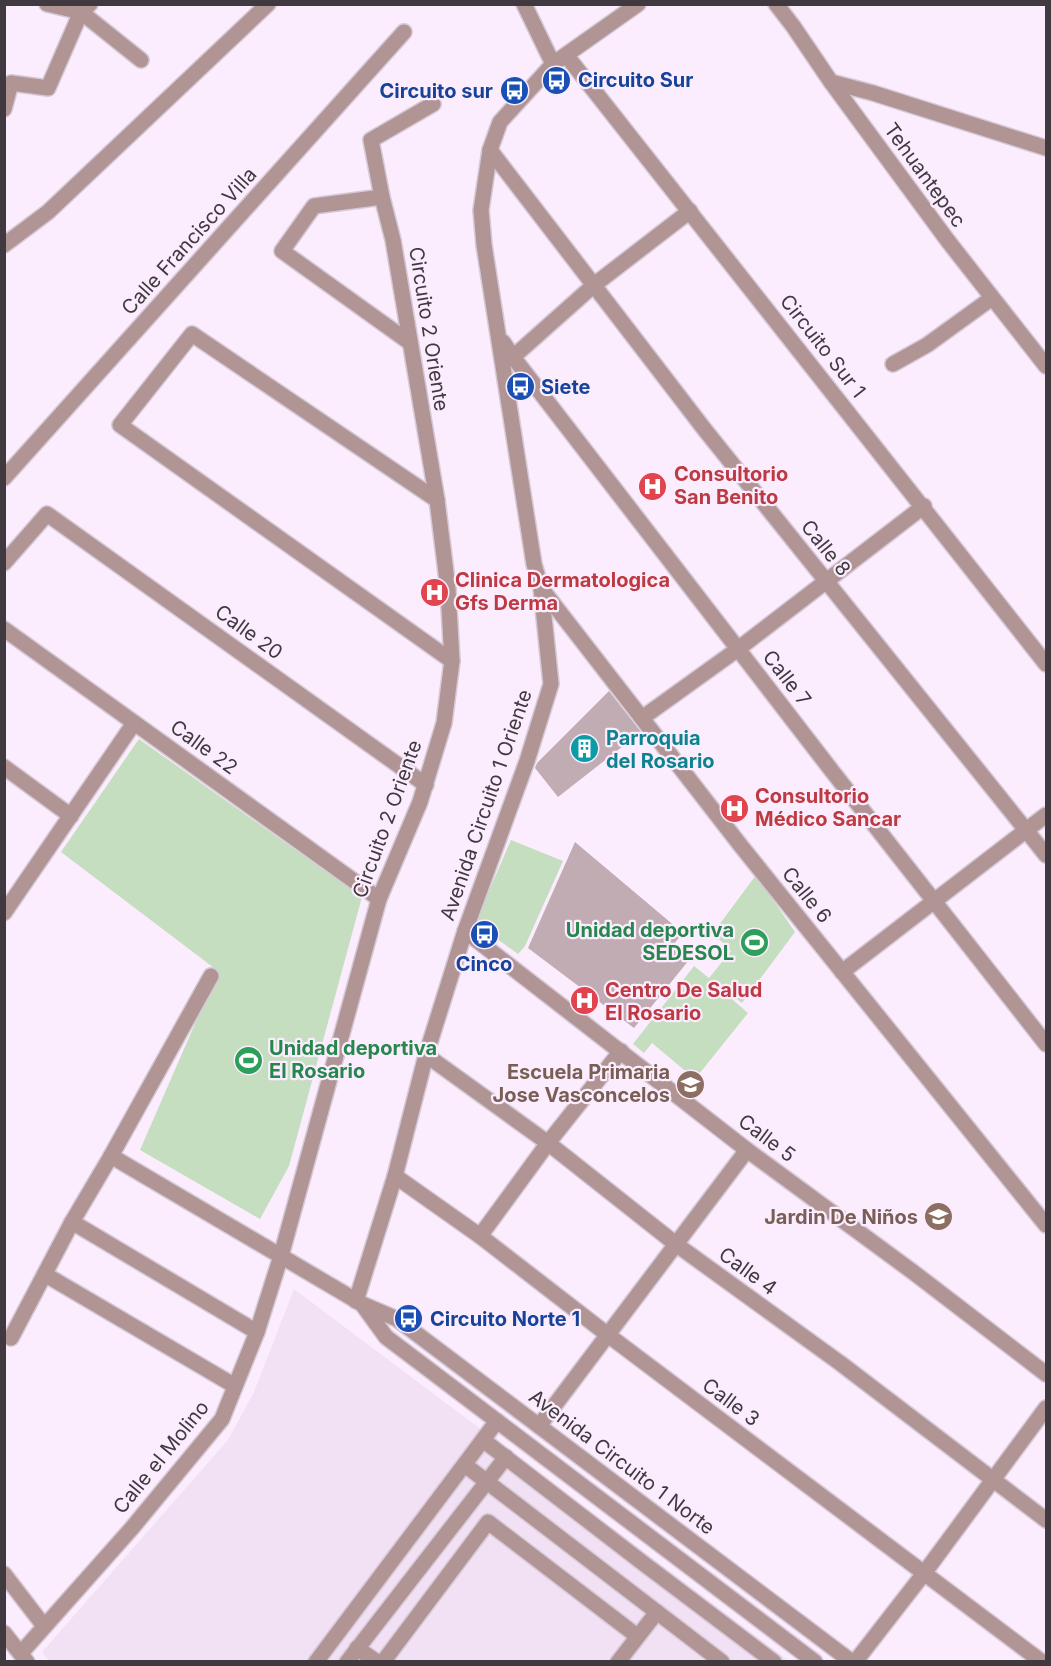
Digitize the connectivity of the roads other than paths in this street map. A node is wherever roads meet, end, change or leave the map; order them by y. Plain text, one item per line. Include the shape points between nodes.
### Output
1 (47, 4) edge
2 (268, 4) edge
3 (524, 4) edge
4 (638, 4) edge
5 (776, 4) edge
6 (86, 8) edge
7 (404, 32) dead end
8 (141, 60) dead end
9 (559, 60) junction
10 (831, 82) junction
11 (433, 104) dead end
12 (4, 109) edge
13 (1047, 148) edge
14 (490, 150) junction
15 (382, 197) junction
16 (690, 211) junction
17 (4, 245) edge
18 (594, 285) junction
19 (992, 298) junction
20 (499, 334) junction
21 (409, 342) junction
22 (513, 357) junction
23 (893, 364) dead end
24 (1047, 366) edge
25 (4, 478) edge
26 (437, 500) junction
27 (924, 506) junction
28 (4, 562) edge
29 (826, 581) junction
30 (541, 588) junction
31 (4, 629) edge
32 (738, 649) junction
33 (452, 661) junction
34 (1047, 664) edge
35 (642, 718) junction
36 (134, 723) junction
37 (4, 767) edge
38 (426, 785) junction
39 (1047, 815) edge
40 (71, 816) junction
41 (1027, 830) junction
42 (1047, 855) edge
43 (379, 899) junction
44 (935, 901) junction
45 (4, 913) edge
46 (465, 932) junction
47 (842, 972) junction
48 (211, 976) dead end
49 (1047, 1044) edge
50 (621, 1051) junction
51 (426, 1055) junction
52 (548, 1143) junction
53 (747, 1150) junction
54 (111, 1156) junction
55 (395, 1176) junction
56 (72, 1222) junction
57 (1047, 1225) edge
58 (480, 1236) junction
59 (677, 1245) junction
60 (281, 1256) junction
61 (46, 1275) junction
62 (359, 1302) junction
63 (257, 1332) junction
64 (608, 1335) junction
65 (11, 1338) dead end
66 (1047, 1374) edge
67 (235, 1386) junction
68 (1047, 1408) edge
69 (497, 1421) junction
70 (539, 1426) junction
71 (483, 1440) junction
72 (506, 1457) junction
73 (465, 1465) junction
74 (994, 1479) junction
75 (487, 1482) junction
76 (1047, 1520) edge
77 (699, 1546) junction
78 (686, 1564) junction
79 (925, 1572) junction
80 (4, 1574) edge
81 (670, 1584) junction
82 (657, 1612) junction
83 (44, 1626) junction
84 (4, 1633) edge
85 (637, 1636) junction
86 (327, 1648) junction
87 (357, 1648) junction
88 (24, 1657) edge
89 (316, 1662) edge
90 (345, 1662) edge
91 (377, 1662) edge
92 (382, 1662) edge
93 (618, 1662) edge
94 (722, 1662) edge
95 (774, 1662) edge
96 (815, 1662) edge
97 (854, 1662) edge
98 (1042, 1662) edge

1 - 6 street
2 - 17 street via 57,204
3 - 9 street, Circuito Sur 1
4 - 9 street, Avenida Circuito 1 Oriente
5 - 10 street, Tehuantepec
6 - 8 street
6 - 12 street via 48,88 11,83
7 - 25 street, Calle Francisco Villa
9 - 14 street, Avenida Circuito 1 Oriente via 500,122
9 - 16 street, Circuito Sur 1
10 - 13 street
10 - 19 street, Tehuantepec
11 - 15 street, Circuito 2 Oriente via 371,140
14 - 18 street, Calle 8
14 - 20 street, Avenida Circuito 1 Oriente via 481,210
15 - 21 street, Circuito 2 Oriente
15 - 21 street via 314,206 282,251
16 - 18 street
16 - 27 street, Circuito Sur 1
18 - 22 street
18 - 29 street, Calle 8
19 - 23 street via 927,345
19 - 24 street, Tehuantepec
20 - 22 street, Calle 7
20 - 30 street, Avenida Circuito 1 Oriente
21 - 26 street, Circuito 2 Oriente
22 - 32 street, Calle 7
26 - 33 street, Circuito 2 Oriente
26 - 33 street via 192,334 120,425
27 - 29 street
27 - 34 street, Circuito Sur 1
28 - 38 street, Calle 20 via 47,514
29 - 32 street
29 - 41 street, Calle 8
30 - 35 street, Calle 6
30 - 46 street, Avenida Circuito 1 Oriente via 551,684
31 - 36 street, Calle 22
32 - 35 street
32 - 44 street, Calle 7
33 - 38 street, Circuito 2 Oriente via 444,723
35 - 47 street, Calle 6
36 - 40 street
36 - 43 street, Calle 22
37 - 40 street
38 - 43 street, Circuito 2 Oriente
39 - 41 street
40 - 45 street
41 - 42 street, Calle 8
41 - 44 street
43 - 60 street, Circuito 2 Oriente
44 - 47 street
44 - 49 street, Calle 7
46 - 50 street, Calle 5
46 - 51 street, Avenida Circuito 1 Oriente
47 - 57 street, Calle 6
48 - 54 street
50 - 52 street
50 - 53 street, Calle 5
51 - 52 street, Calle 4
51 - 55 street, Avenida Circuito 1 Oriente
52 - 58 street
52 - 59 street, Calle 4
53 - 59 street
53 - 66 street, Calle 5
54 - 56 street
54 - 60 street, Avenida Circuito 1 Norte
55 - 58 street, Calle 3
55 - 62 street, Avenida Circuito 1 Oriente
56 - 61 street
56 - 63 street
58 - 64 street, Calle 3
59 - 64 street
59 - 74 street, Calle 4
60 - 62 street, Avenida Circuito 1 Norte
60 - 63 street, Calle el Molino
61 - 65 street
61 - 67 street
62 - 69 street via 386,1337
62 - 70 street, Avenida Circuito 1 Norte via 397,1319
63 - 67 street, Calle el Molino
64 - 70 street
64 - 79 street, Calle 3
67 - 83 street, Calle el Molino via 222,1419 202,1446
68 - 74 street
69 - 71 street
69 - 78 street
70 - 77 street, Avenida Circuito 1 Norte
71 - 72 street
71 - 73 street
72 - 75 street
72 - 81 street
73 - 75 street
73 - 86 street
74 - 76 street, Calle 4
74 - 79 street
75 - 82 street
75 - 87 street
77 - 78 street
77 - 97 street, Avenida Circuito 1 Norte
78 - 81 street
78 - 96 street
79 - 97 street
79 - 98 street, Calle 3
80 - 83 street
81 - 95 street
82 - 85 street
82 - 94 street
83 - 88 street, Calle el Molino
84 - 88 street
85 - 92 street via 488,1522
85 - 93 street
86 - 89 street
86 - 90 street
87 - 90 street
87 - 91 street

